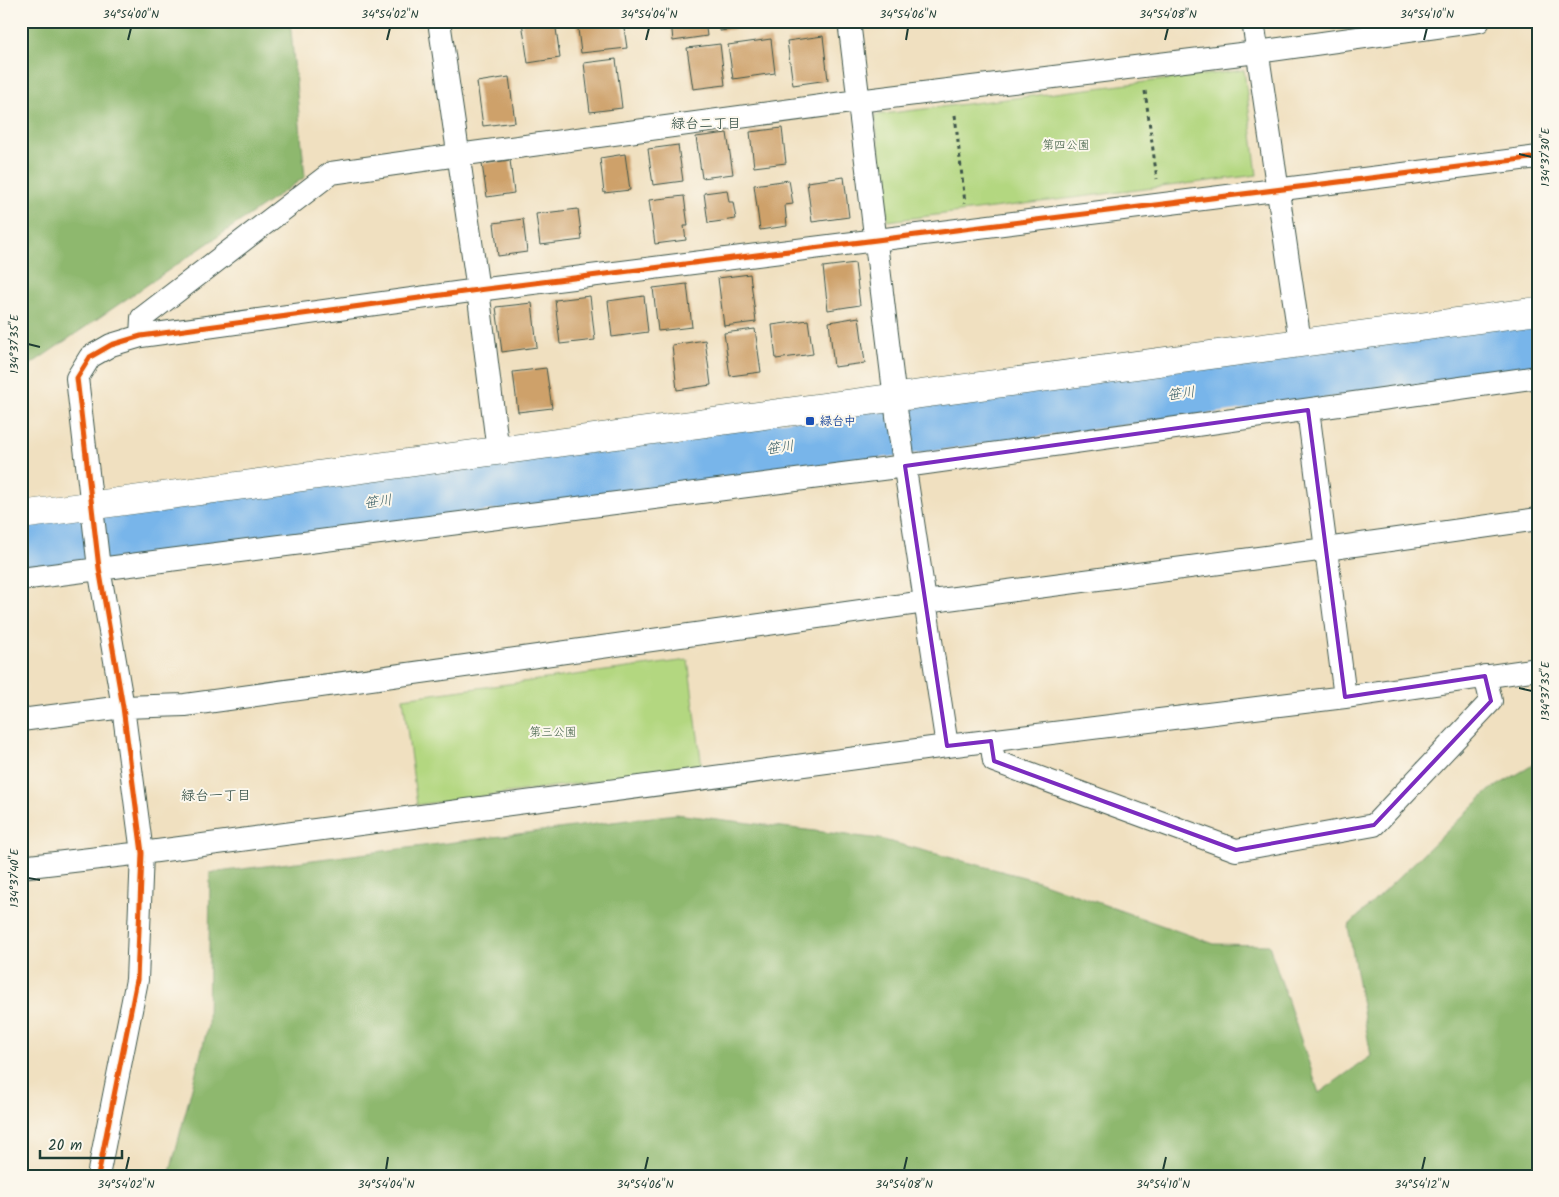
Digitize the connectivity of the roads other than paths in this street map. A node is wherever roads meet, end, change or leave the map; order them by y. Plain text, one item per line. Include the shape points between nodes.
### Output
1 (439, 21) edge
2 (849, 21) edge
3 (1253, 21) edge
4 (1479, 21) edge
5 (1257, 52) junction
6 (858, 101) junction
7 (458, 155) junction
8 (1538, 157) edge
9 (1278, 190) junction
10 (877, 239) junction
11 (478, 290) junction
12 (1538, 311) edge
13 (141, 336) junction
14 (1300, 342) junction
15 (1538, 377) edge
16 (896, 406) junction
17 (1308, 410) junction
18 (498, 452) junction
19 (903, 456) junction
20 (21, 515) edge
21 (93, 515) junction
22 (1538, 519) edge
23 (1326, 549) junction
24 (98, 560) junction
25 (21, 579) edge
26 (925, 602) junction
27 (1538, 669) edge
28 (1485, 676) junction
29 (1345, 697) junction
30 (123, 707) junction
31 (21, 720) edge
32 (991, 741) junction
33 (947, 746) junction
34 (142, 853) junction
35 (21, 867) edge
36 (98, 1176) edge

1 - 7 street
2 - 6 street
3 - 5 street
4 - 5 street
5 - 6 street
5 - 9 street
6 - 7 street
6 - 10 street
7 - 11 street
7 - 13 street via 331,173 142,318
8 - 9 street
9 - 10 street
9 - 14 street
10 - 11 street
10 - 16 street
11 - 13 street
11 - 18 street
12 - 14 street
13 - 21 street via 111,345 90,357 77,378
14 - 16 street
15 - 17 street
16 - 18 street
16 - 19 street
17 - 19 street
17 - 23 street
18 - 21 street
19 - 24 street
19 - 26 street
20 - 21 street
21 - 24 street
22 - 23 street
23 - 26 street
23 - 29 street
24 - 25 street
24 - 30 street
26 - 30 street via 185,705
26 - 33 street
27 - 28 street
28 - 29 street
28 - 32 street via 1491,701 1374,825 1236,850 994,761
29 - 32 street
30 - 31 street
30 - 34 street
32 - 33 street
33 - 34 street
34 - 35 street
34 - 36 street via 137,980

